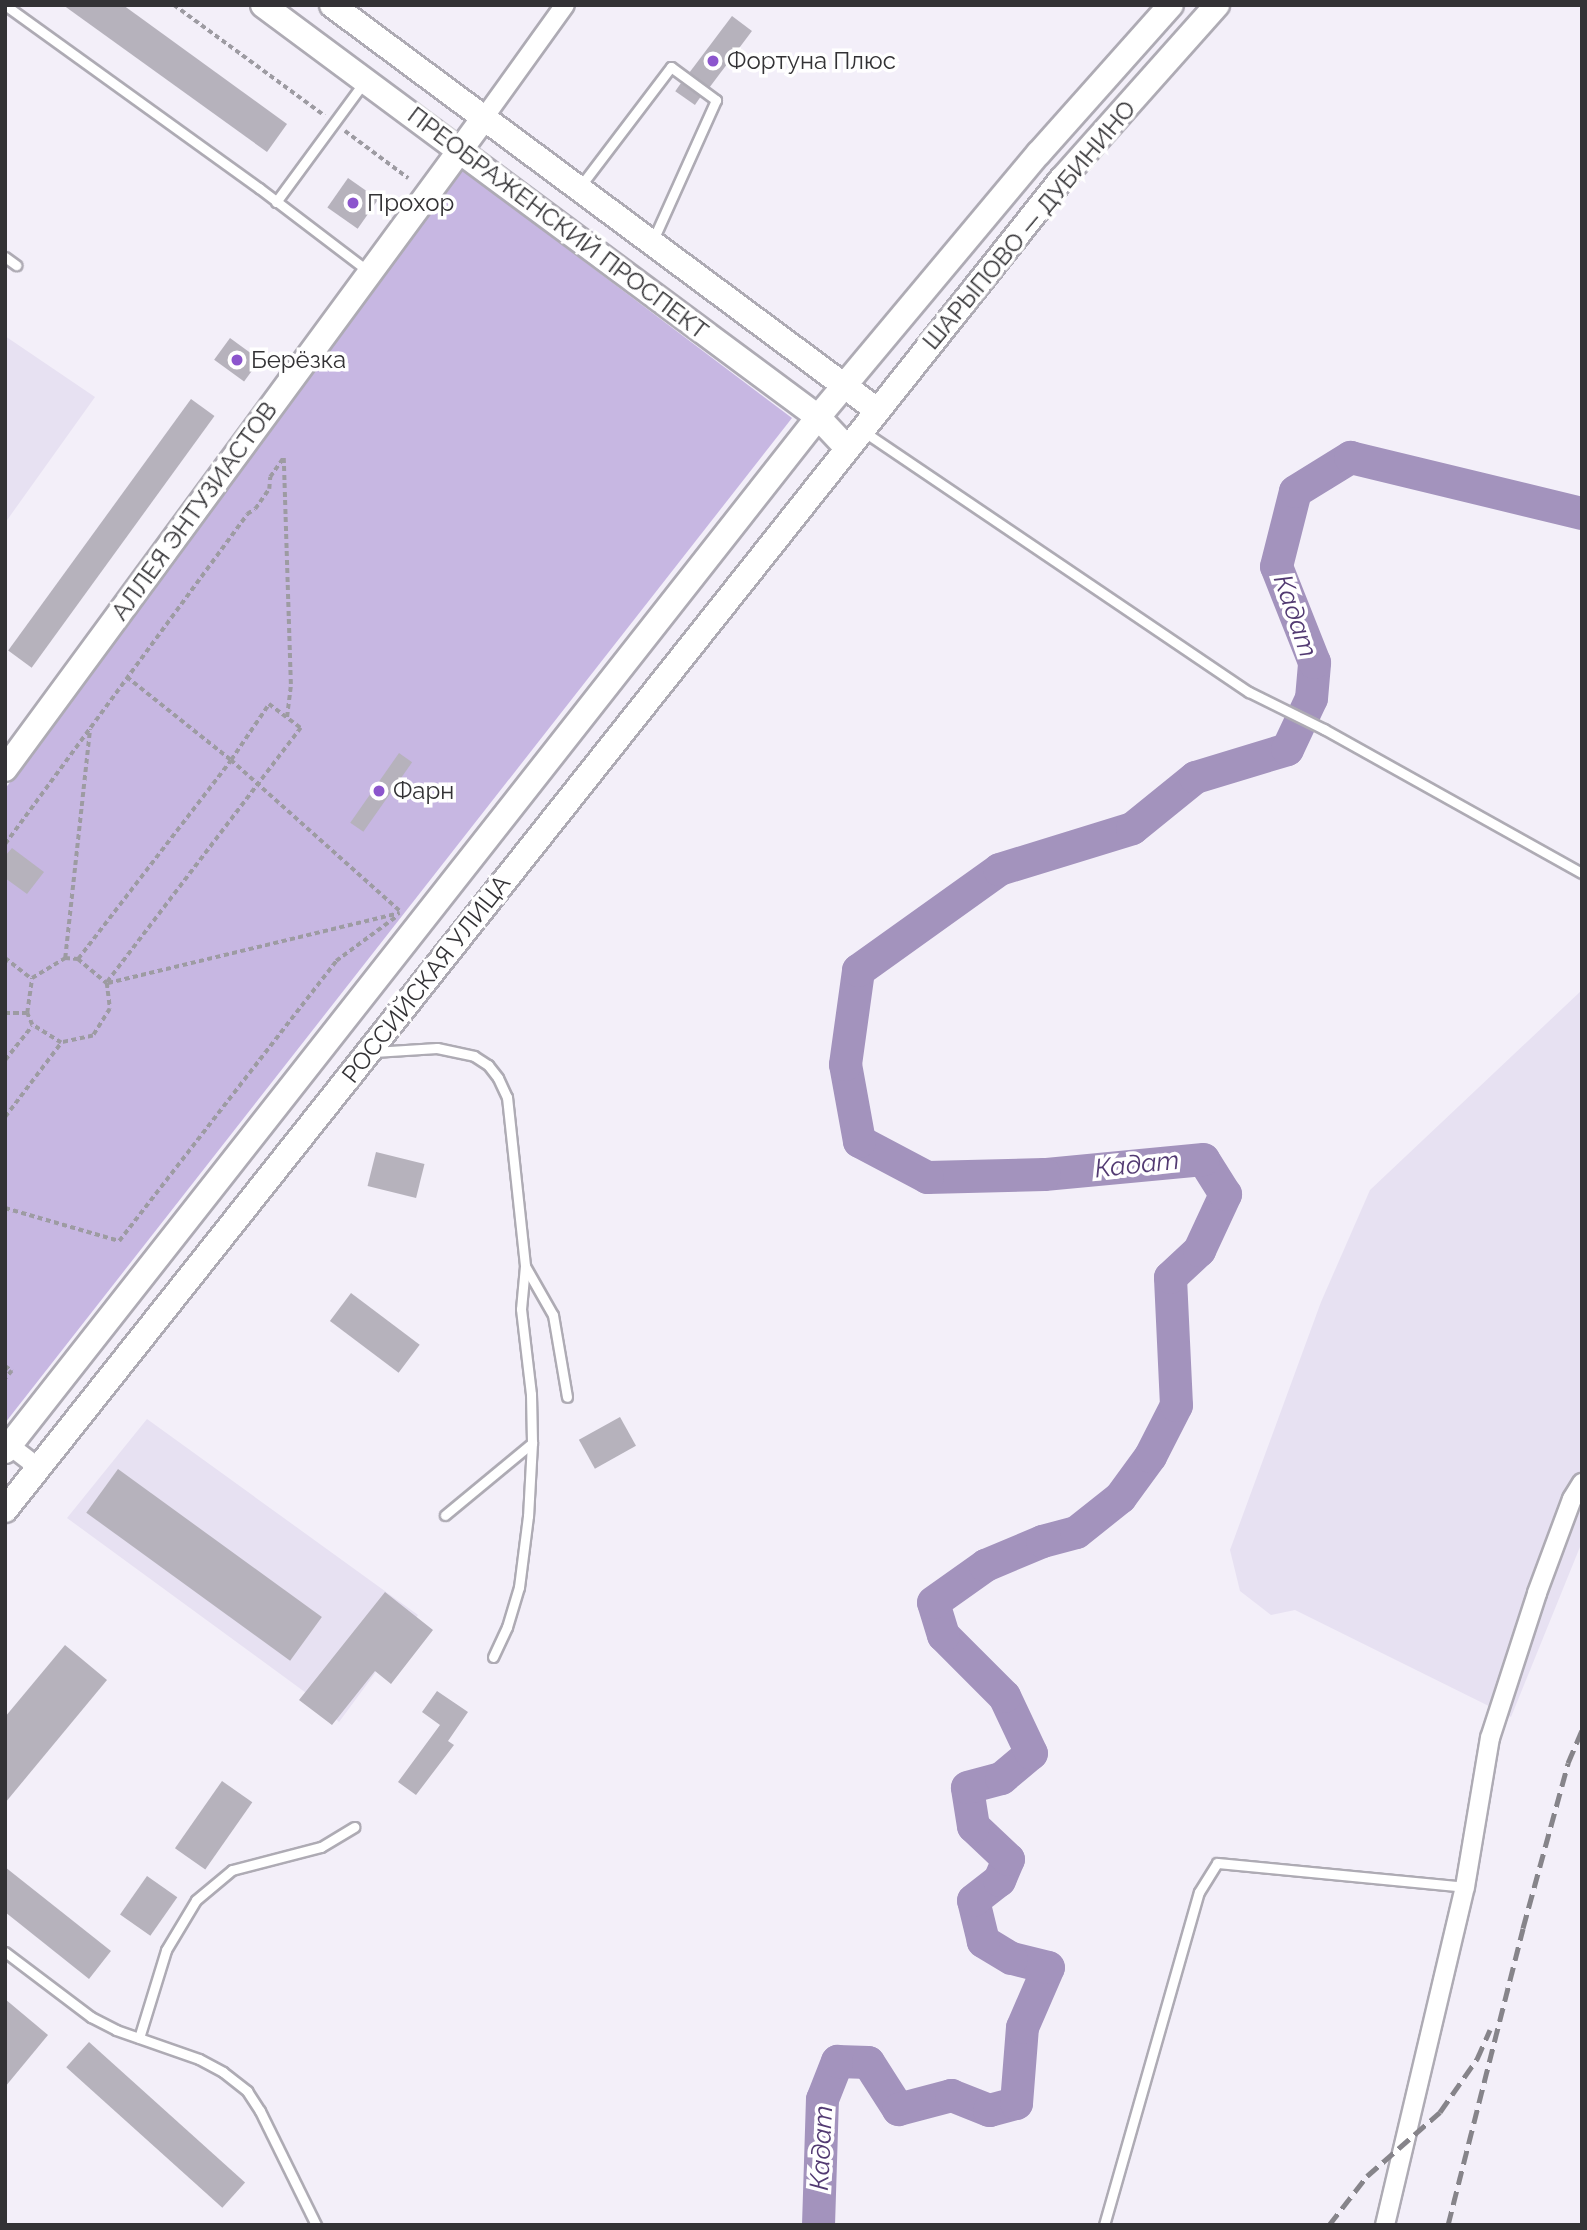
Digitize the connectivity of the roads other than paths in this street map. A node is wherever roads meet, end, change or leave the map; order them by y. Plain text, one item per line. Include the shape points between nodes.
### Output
1 (263, 5) edge
2 (332, 5) edge
3 (565, 5) edge
4 (1171, 5) edge
5 (1217, 5) edge
6 (7, 10) edge
7 (366, 80) junction
8 (483, 119) junction
9 (460, 149) junction
10 (578, 190) junction
11 (276, 202) junction
12 (651, 245) junction
13 (5, 257) edge
14 (16, 265) dead end
15 (370, 272) junction
16 (843, 385) junction
17 (877, 410) junction
18 (818, 417) junction
19 (854, 439) junction
20 (5, 769) edge
21 (1582, 873) edge
22 (368, 1052) junction
23 (525, 1266) junction
24 (567, 1396) dead end
25 (532, 1443) junction
26 (7, 1446) edge
27 (39, 1468) junction
28 (1582, 1483) edge
29 (5, 1510) edge
30 (445, 1515) dead end
31 (493, 1657) dead end
32 (354, 1827) dead end
33 (1465, 1887) junction
34 (7, 1956) edge
35 (139, 2038) junction
36 (316, 2225) edge
37 (1104, 2225) edge
38 (1385, 2225) edge

1 - 7 main road, ПРЕОБРАЖЕНСКИЙ ПРОСПЕКТ
2 - 8 main road, ПРЕОБРАЖЕНСКИЙ ПРОСПЕКТ
3 - 8 street
4 - 16 main road, ШАРЫПОВО — ДУБИНИНО
5 - 17 main road, ШАРЫПОВО — ДУБИНИНО via 1062,179
6 - 11 lane
7 - 9 main road, ПРЕОБРАЖЕНСКИЙ ПРОСПЕКТ
7 - 11 lane
8 - 9 main road, АЛЛЕЯ ЭНТУЗИАСТОВ
8 - 10 main road, ПРЕОБРАЖЕНСКИЙ ПРОСПЕКТ
9 - 15 main road, АЛЛЕЯ ЭНТУЗИАСТОВ
9 - 18 main road, ПРЕОБРАЖЕНСКИЙ ПРОСПЕКТ
10 - 12 main road, ПРЕОБРАЖЕНСКИЙ ПРОСПЕКТ
10 - 12 lane via 671,67 716,100
11 - 15 lane
12 - 16 main road, ПРЕОБРАЖЕНСКИЙ ПРОСПЕКТ
13 - 14 lane
15 - 20 main road, АЛЛЕЯ ЭНТУЗИАСТОВ
16 - 17 main road, ПРЕОБРАЖЕНСКИЙ ПРОСПЕКТ
16 - 18 main road, ШАРЫПОВО — ДУБИНИНО
17 - 19 main road, ШАРЫПОВО — ДУБИНИНО
18 - 19 main road, ПРЕОБРАЖЕНСКИЙ ПРОСПЕКТ
18 - 26 main road, РОССИЙСКАЯ УЛИЦА
19 - 21 lane via 935,482 1249,692
19 - 22 main road, РОССИЙСКАЯ УЛИЦА
22 - 23 lane via 456,1051 488,1065 498,1078 512,1122
22 - 27 main road, РОССИЙСКАЯ УЛИЦА
23 - 24 lane via 553,1315
23 - 25 lane via 521,1309
25 - 30 lane
25 - 31 lane via 519,1587
26 - 27 street
27 - 29 main road, РОССИЙСКАЯ УЛИЦА
28 - 33 street via 1537,1593 1490,1738
32 - 35 lane via 321,1847 232,1870 196,1900 166,1950
33 - 37 lane via 1217,1863 1199,1892
33 - 38 street
34 - 35 lane via 91,2017
35 - 36 lane via 200,2059 247,2091

